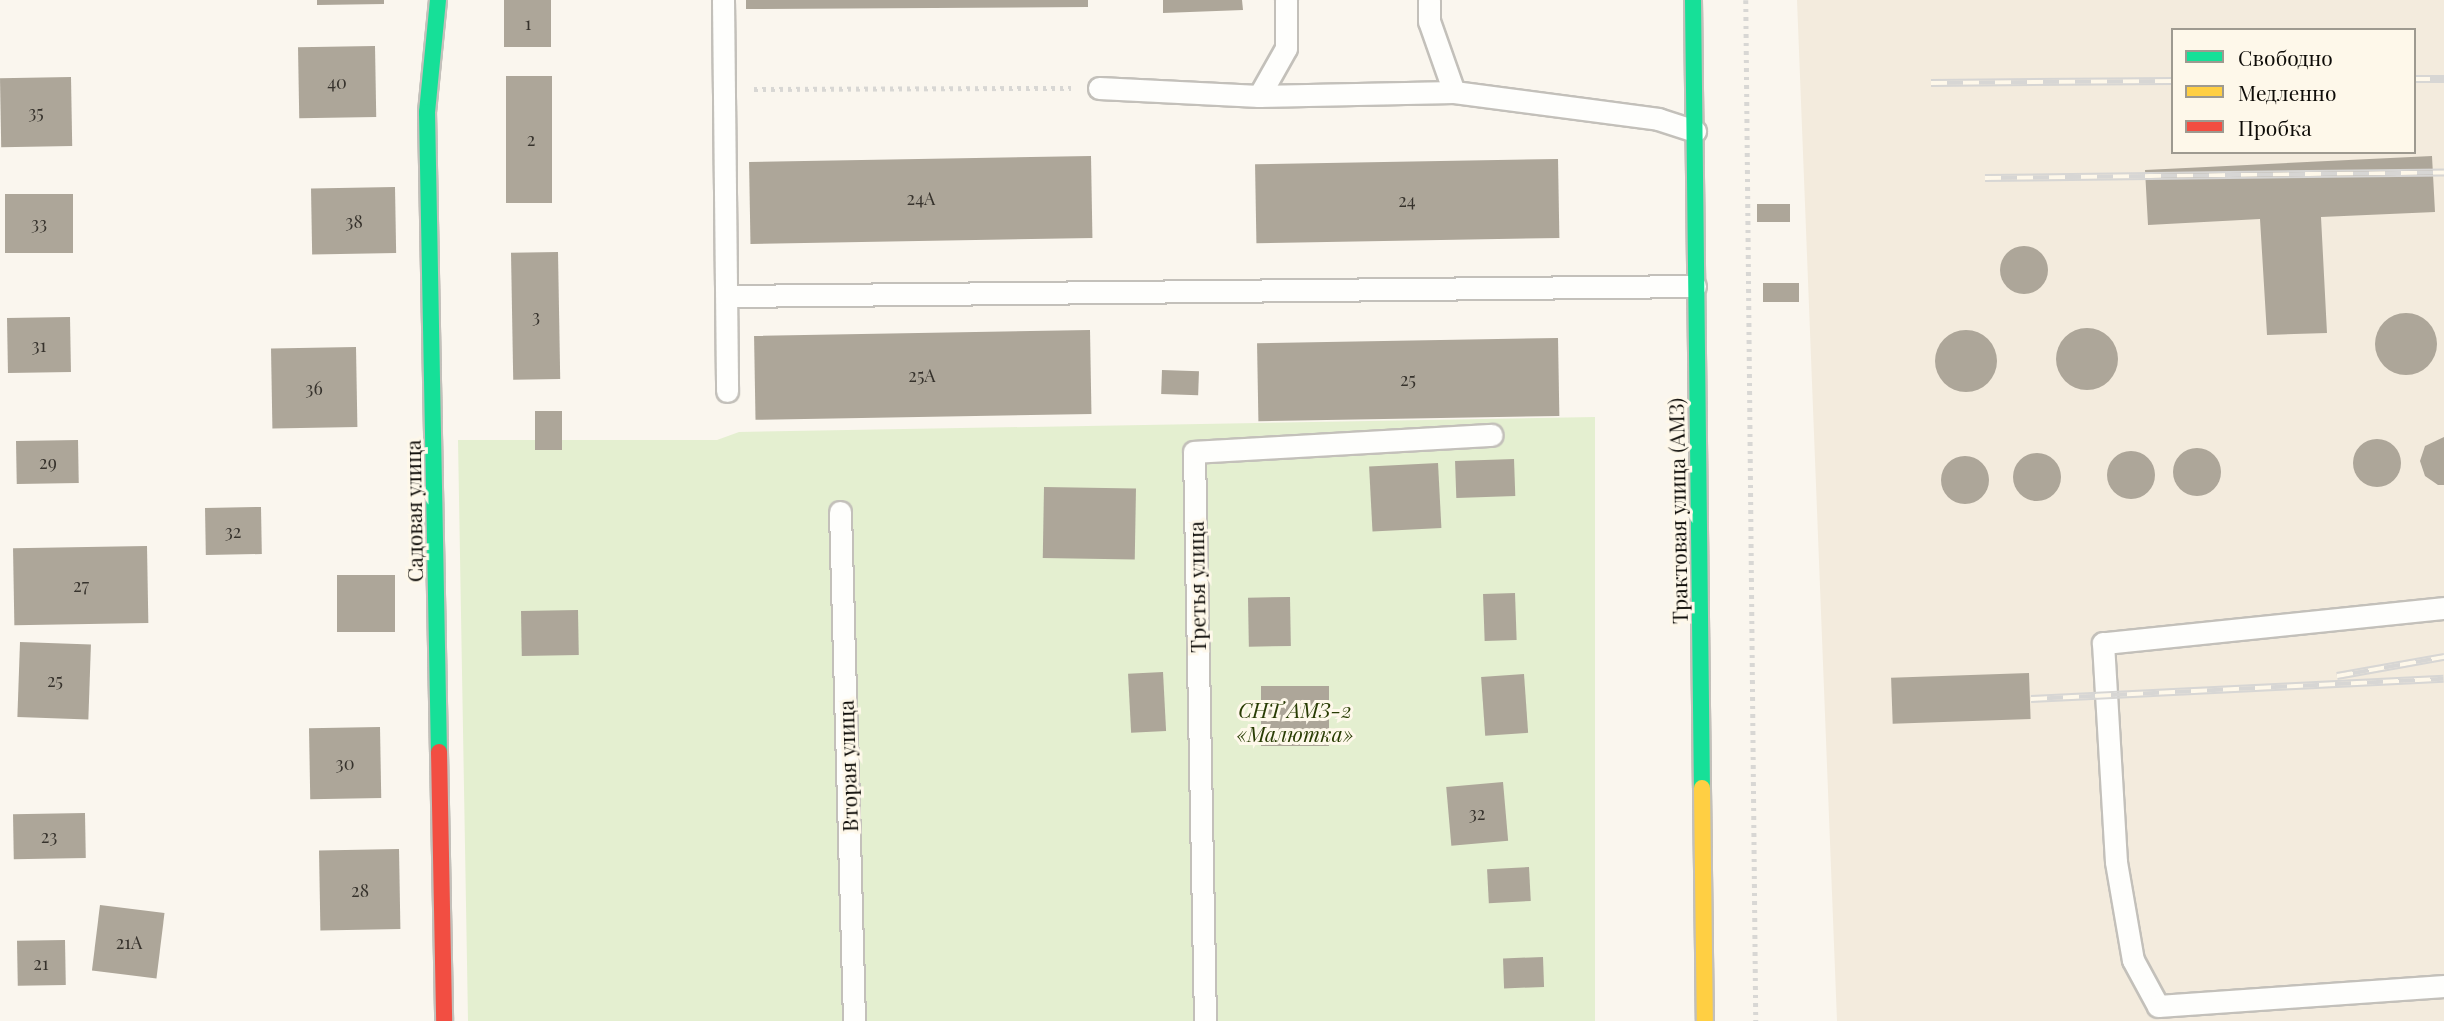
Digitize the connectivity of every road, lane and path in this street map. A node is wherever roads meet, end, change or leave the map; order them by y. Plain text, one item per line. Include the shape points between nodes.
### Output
1 (438, 0) edge
2 (723, 0) edge
3 (1286, 0) edge
4 (1429, 0) edge
5 (1693, 0) edge
6 (1746, 0) edge
7 (1099, 88) joint
8 (725, 89) junction
9 (1454, 92) junction
10 (1259, 96) junction
11 (1695, 131) junction
12 (1695, 286) junction
13 (728, 296) junction
14 (727, 390) dead end
15 (1492, 435) dead end
16 (840, 512) dead end
17 (2444, 608) edge
18 (2444, 986) edge
19 (2151, 1014) edge
20 (444, 1021) edge
21 (854, 1021) edge
22 (1205, 1021) edge
23 (1705, 1021) edge
24 (1756, 1021) edge

1 - 20 street, Садовая улица via 427,112
2 - 8 lane
3 - 10 lane via 1286,48
4 - 9 lane via 1429,21
5 - 11 street, Трактовая улица (АМЗ)
6 - 24 path
7 - 8 path
7 - 10 lane
8 - 13 lane
9 - 10 lane
9 - 11 lane via 1658,119
11 - 12 street, Трактовая улица (АМЗ)
12 - 13 lane
12 - 23 street, Трактовая улица (АМЗ)
13 - 14 lane
15 - 22 lane, Третья улица via 1194,452
16 - 21 lane, Вторая улица
17 - 19 lane via 2103,643 2116,862 2133,960
18 - 19 lane

